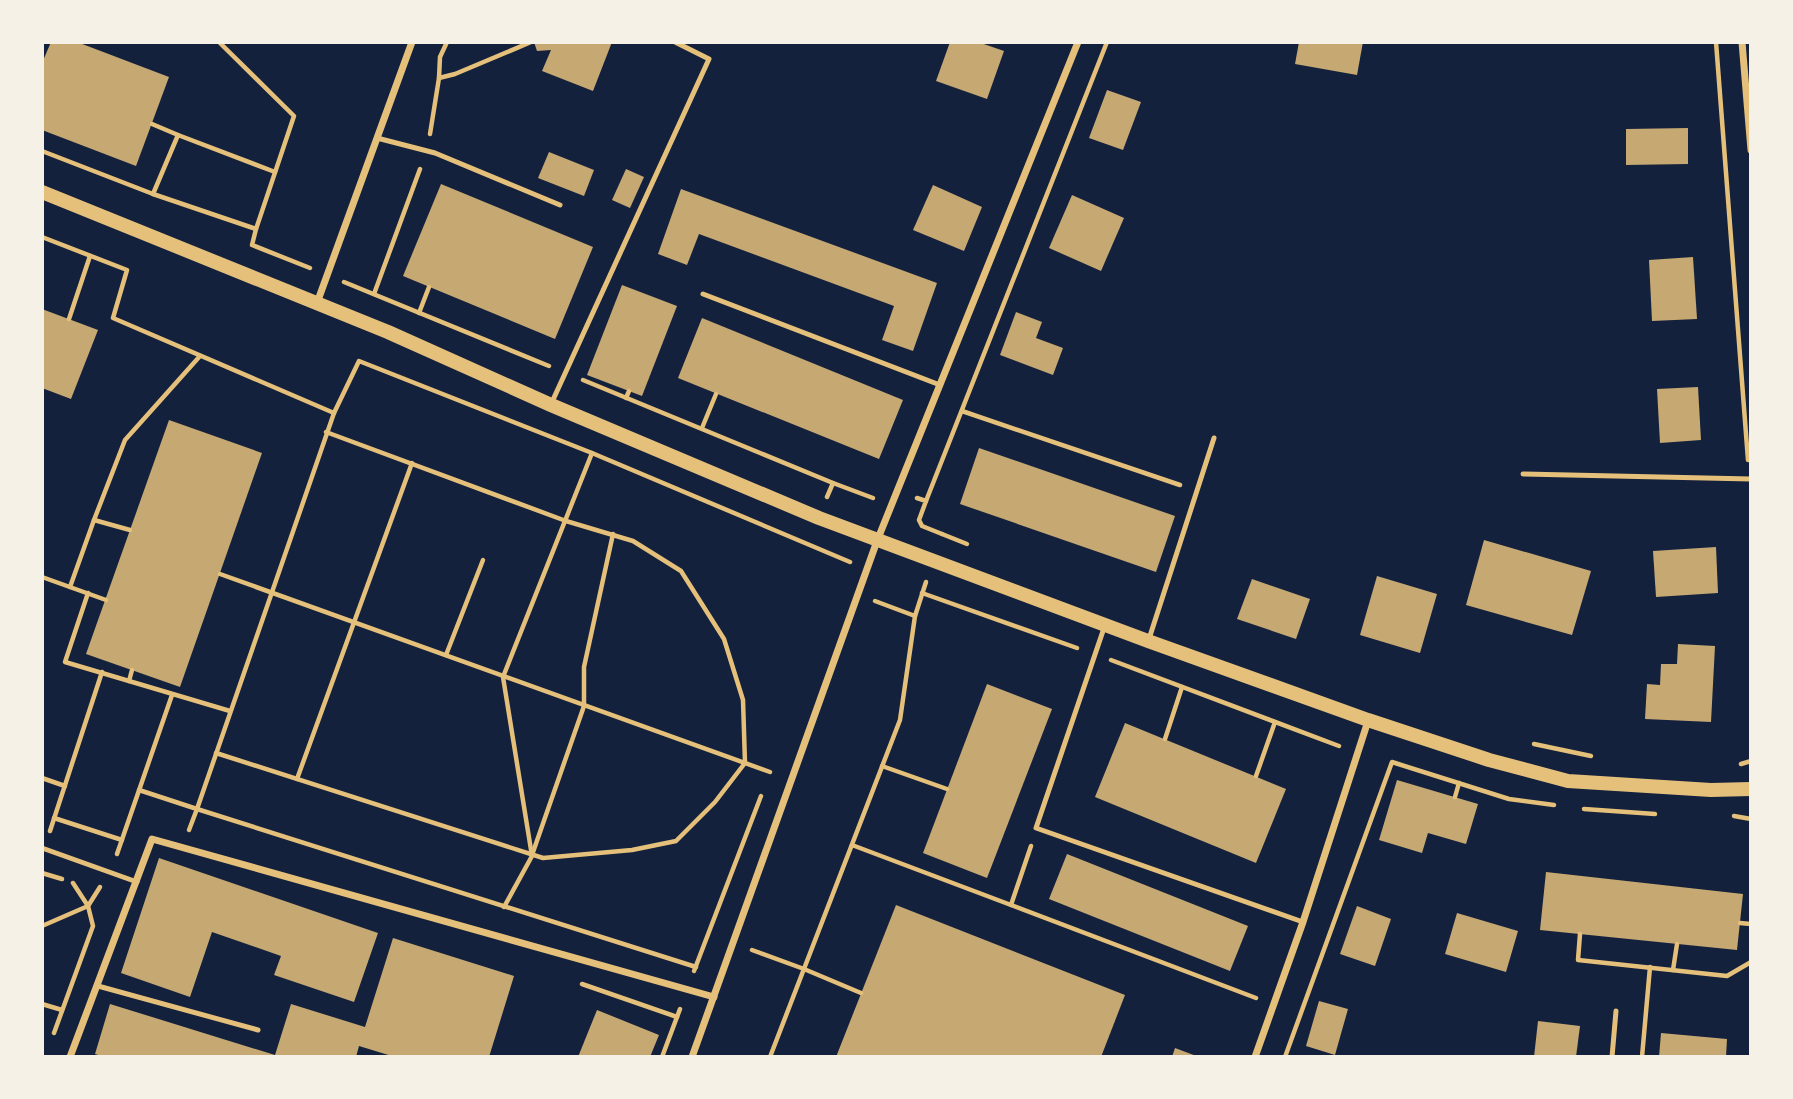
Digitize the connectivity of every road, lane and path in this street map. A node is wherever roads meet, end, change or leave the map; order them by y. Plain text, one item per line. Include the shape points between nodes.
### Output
1 (219, 42) edge
2 (412, 42) edge
3 (447, 42) edge
4 (675, 42) edge
5 (1078, 42) edge
6 (1107, 42) edge
7 (1716, 42) edge
8 (1742, 42) edge
9 (439, 78) dead end
10 (152, 124) dead end
11 (178, 135) junction
12 (377, 138) junction
13 (1751, 150) edge
14 (42, 151) edge
15 (275, 172) junction
16 (42, 192) edge
17 (153, 194) junction
18 (559, 205) dead end
19 (256, 229) junction
20 (42, 237) edge
21 (90, 256) junction
22 (313, 270) dead end
23 (342, 281) dead end
24 (429, 286) dead end
25 (703, 294) dead end
26 (317, 303) junction
27 (419, 313) junction
28 (69, 319) dead end
29 (200, 356) junction
30 (557, 369) dead end
31 (573, 376) dead end
32 (602, 380) dead end
33 (599, 386) junction
34 (940, 386) junction
35 (629, 391) dead end
36 (716, 394) dead end
37 (626, 398) junction
38 (551, 405) junction
39 (962, 411) junction
40 (334, 413) junction
41 (702, 428) junction
42 (326, 432) junction
43 (1214, 438) dead end
44 (592, 453) junction
45 (412, 463) junction
46 (1523, 474) dead end
47 (1750, 479) edge
48 (833, 482) junction
49 (1197, 491) junction
50 (878, 492) dead end
51 (911, 496) dead end
52 (826, 500) dead end
53 (926, 501) junction
54 (94, 520) junction
55 (566, 521) junction
56 (130, 530) dead end
57 (613, 534) junction
58 (942, 534) junction
59 (877, 541) junction
60 (938, 543) dead end
61 (979, 550) dead end
62 (483, 560) dead end
63 (847, 570) dead end
64 (220, 574) dead end
65 (42, 577) edge
66 (927, 579) dead end
67 (70, 587) junction
68 (272, 592) junction
69 (88, 593) junction
70 (922, 593) junction
71 (106, 600) dead end
72 (871, 600) dead end
73 (915, 616) junction
74 (353, 621) junction
75 (1105, 626) junction
76 (1148, 642) junction
77 (1094, 654) junction
78 (446, 655) junction
79 (132, 670) dead end
80 (102, 672) junction
81 (503, 677) junction
82 (129, 681) junction
83 (1182, 687) junction
84 (172, 695) junction
85 (584, 706) junction
86 (230, 711) junction
87 (1368, 720) junction
88 (1275, 722) junction
89 (1164, 739) dead end
90 (1521, 742) dead end
91 (216, 753) junction
92 (1358, 753) junction
93 (1597, 757) dead end
94 (774, 760) dead end
95 (1751, 761) edge
96 (1392, 762) junction
97 (745, 763) junction
98 (882, 766) junction
99 (1735, 766) dead end
100 (770, 772) junction
101 (1256, 776) dead end
102 (42, 778) edge
103 (297, 779) junction
104 (1459, 783) junction
105 (65, 786) junction
106 (947, 789) dead end
107 (1751, 789) edge
108 (139, 790) junction
109 (1455, 797) dead end
110 (1565, 806) dead end
111 (1579, 808) dead end
112 (197, 809) junction
113 (1660, 814) dead end
114 (1726, 816) dead end
115 (54, 818) junction
116 (1751, 819) edge
117 (1037, 828) junction
118 (122, 840) junction
119 (851, 845) junction
120 (183, 847) junction
121 (44, 848) edge
122 (532, 856) junction
123 (110, 871) junction
124 (42, 873) edge
125 (137, 882) junction
126 (1011, 905) junction
127 (88, 906) junction
128 (504, 907) junction
129 (1303, 922) junction
130 (1740, 923) dead end
131 (1751, 924) edge
132 (42, 926) edge
133 (1580, 934) dead end
134 (707, 936) junction
135 (733, 943) junction
136 (1677, 944) dead end
137 (1751, 962) edge
138 (696, 967) junction
139 (1650, 967) junction
140 (804, 968) junction
141 (1674, 970) junction
142 (98, 986) junction
143 (688, 988) junction
144 (861, 993) dead end
145 (714, 997) junction
146 (42, 1004) edge
147 (1273, 1005) junction
148 (62, 1010) junction
149 (1616, 1011) dead end
150 (258, 1030) dead end
151 (50, 1045) dead end
152 (70, 1057) edge
153 (662, 1057) edge
154 (692, 1057) edge
155 (769, 1057) edge
156 (1255, 1057) edge
157 (1285, 1057) edge
158 (1612, 1057) edge
159 (1642, 1057) edge

1 - 15 path via 294,116
2 - 12 street
3 - 9 path via 440,57
4 - 38 lane via 709,59
5 - 34 street
6 - 39 path
7 - 47 path
8 - 13 street
10 - 11 path
11 - 15 path
11 - 17 path
12 - 18 lane via 435,153
12 - 26 street
14 - 17 path
15 - 19 path
16 - 26 main road
17 - 19 path
19 - 22 path via 252,245
20 - 21 path
21 - 28 path
21 - 29 path via 127,270 113,318
23 - 27 path
24 - 27 path
25 - 34 lane
26 - 38 main road
27 - 30 path
29 - 40 path
29 - 54 path via 125,440
31 - 33 path
32 - 33 path
33 - 37 path
34 - 59 street
35 - 37 path
36 - 41 path
37 - 41 path
38 - 59 main road
39 - 49 path
39 - 53 path
40 - 42 path
40 - 44 path via 359,361
41 - 48 path
42 - 45 path
42 - 68 path
43 - 49 lane
44 - 55 path
44 - 63 path via 850,561
45 - 55 path
45 - 74 path
46 - 47 lane
48 - 50 path via 872,498
48 - 52 path
49 - 76 lane
51 - 53 path
53 - 58 path via 919,520 922,526
54 - 56 path
54 - 67 path
55 - 57 path
55 - 81 path
57 - 85 path via 584,667
57 - 97 path via 681,571 724,639 743,701
58 - 60 path
58 - 61 path
59 - 75 main road
59 - 135 street
62 - 78 path
64 - 68 path
65 - 67 path
66 - 70 path
67 - 69 path
68 - 74 path
68 - 86 path
69 - 71 path
69 - 80 path via 65,662
70 - 73 path
70 - 77 path
72 - 73 path
73 - 98 path via 900,720
74 - 78 path
74 - 103 path
75 - 76 main road
75 - 77 lane
76 - 87 main road
77 - 83 path
77 - 117 lane
78 - 81 path
79 - 82 path
80 - 82 path
80 - 105 path
81 - 85 path
81 - 122 path
82 - 84 path
83 - 88 path
83 - 89 path
84 - 86 path
84 - 108 path
85 - 97 path
85 - 122 path
86 - 91 path
87 - 92 street
87 - 107 main road via 1568,781
88 - 92 path
88 - 101 path
90 - 93 path
91 - 103 path
91 - 112 path
92 - 96 path
92 - 129 street
94 - 100 path
95 - 99 path
96 - 104 path
96 - 157 path
97 - 100 path
97 - 122 path via 676,841 632,850
98 - 106 path
98 - 119 path
100 - 134 path
102 - 105 path
103 - 122 path
104 - 109 path
104 - 110 path via 1509,799
105 - 115 path
108 - 112 path
108 - 118 path
111 - 113 path
112 - 120 path
112 - 128 path
114 - 116 path
115 - 118 path
115 - 121 path
117 - 126 path
117 - 129 lane
118 - 123 path
119 - 126 path
119 - 140 path
120 - 125 street via 152,839
120 - 143 street
121 - 123 lane
121 - 124 path
122 - 128 path
123 - 125 lane
123 - 127 path
124 - 127 path via 76,883
125 - 142 street
126 - 147 path
127 - 132 path
127 - 148 path via 93,926
128 - 138 path
129 - 147 street
130 - 131 path
133 - 139 path via 1578,960
134 - 135 path
134 - 138 path
135 - 140 path
135 - 145 street
136 - 141 path
137 - 141 path via 1727,976
138 - 143 path
139 - 141 path
139 - 159 path
140 - 144 path
140 - 155 path
142 - 150 lane
142 - 152 street
143 - 145 street
143 - 153 path
145 - 154 street
146 - 148 path
147 - 156 street
148 - 151 path
149 - 158 lane

